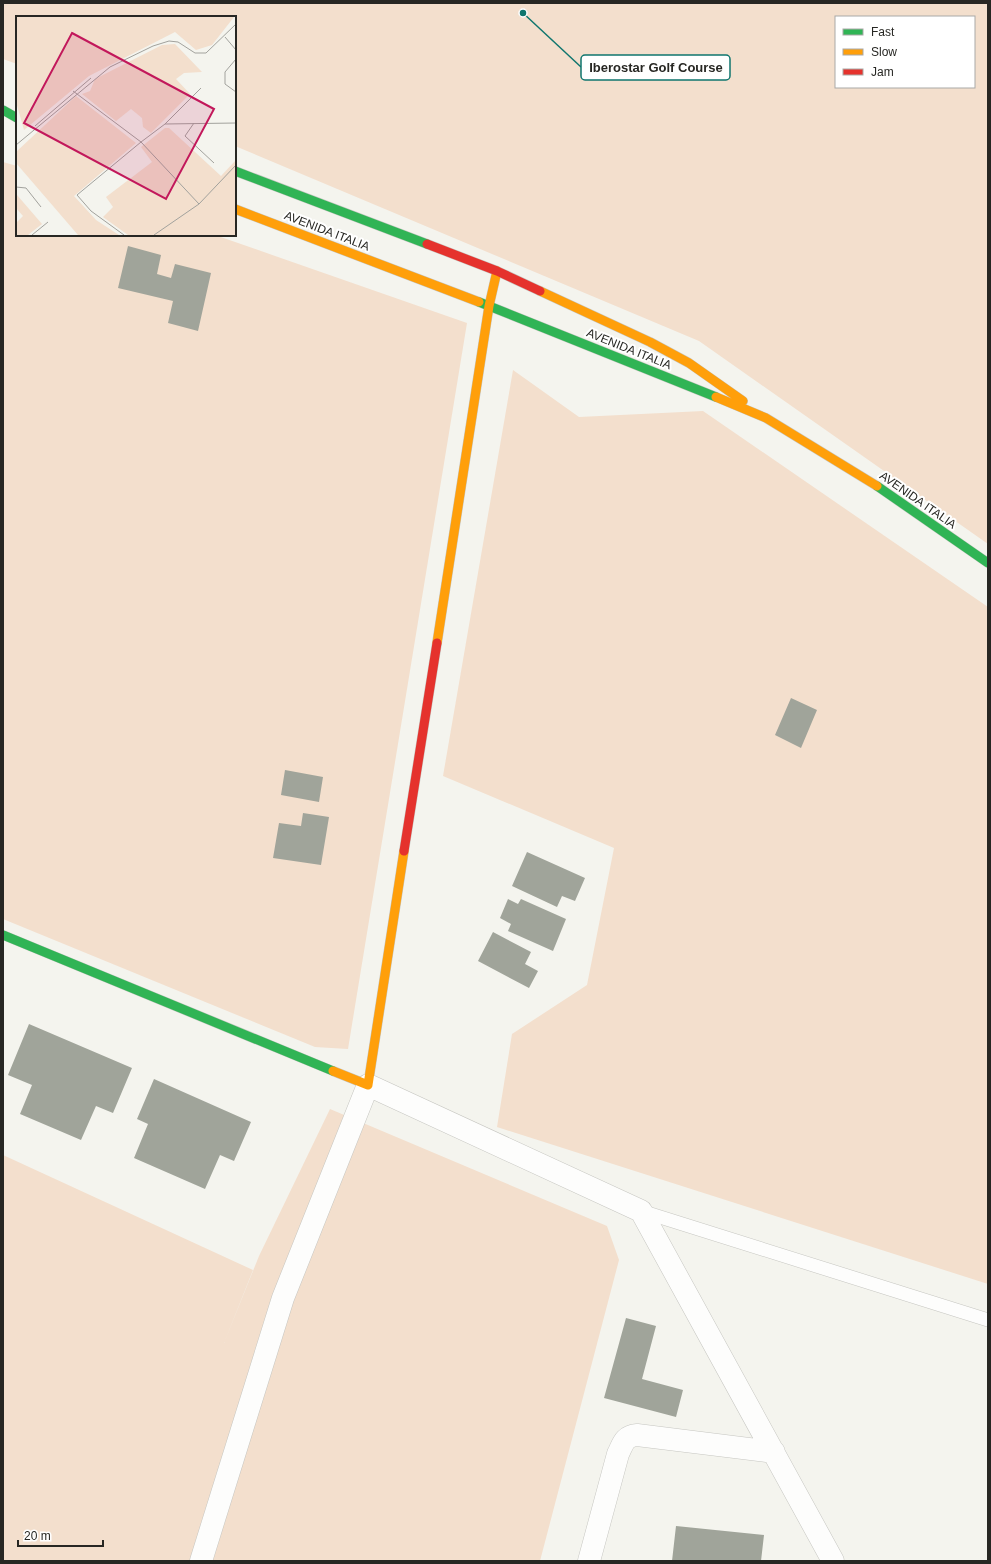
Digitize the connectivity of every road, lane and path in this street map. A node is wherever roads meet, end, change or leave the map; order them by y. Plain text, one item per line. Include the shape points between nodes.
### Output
1 (3, 110) edge
2 (16, 117) edge
3 (236, 171) edge
4 (236, 209) edge
5 (497, 271) junction
6 (489, 306) junction
7 (766, 418) junction
8 (988, 563) edge
9 (3, 935) edge
10 (368, 1084) junction
11 (641, 1212) junction
12 (988, 1320) edge
13 (774, 1452) junction
14 (201, 1561) edge
15 (590, 1561) edge
16 (833, 1561) edge

1 - 2 street
3 - 5 street
4 - 6 street, AVENIDA ITALIA
5 - 6 street
5 - 7 street via 650,342 689,363
6 - 7 street, AVENIDA ITALIA
6 - 10 street
7 - 8 street, AVENIDA ITALIA via 872,482
9 - 10 street
10 - 11 street
10 - 14 street via 283,1298
11 - 12 lane
11 - 13 street
13 - 15 street via 630,1436 624,1440 618,1454
13 - 16 street

